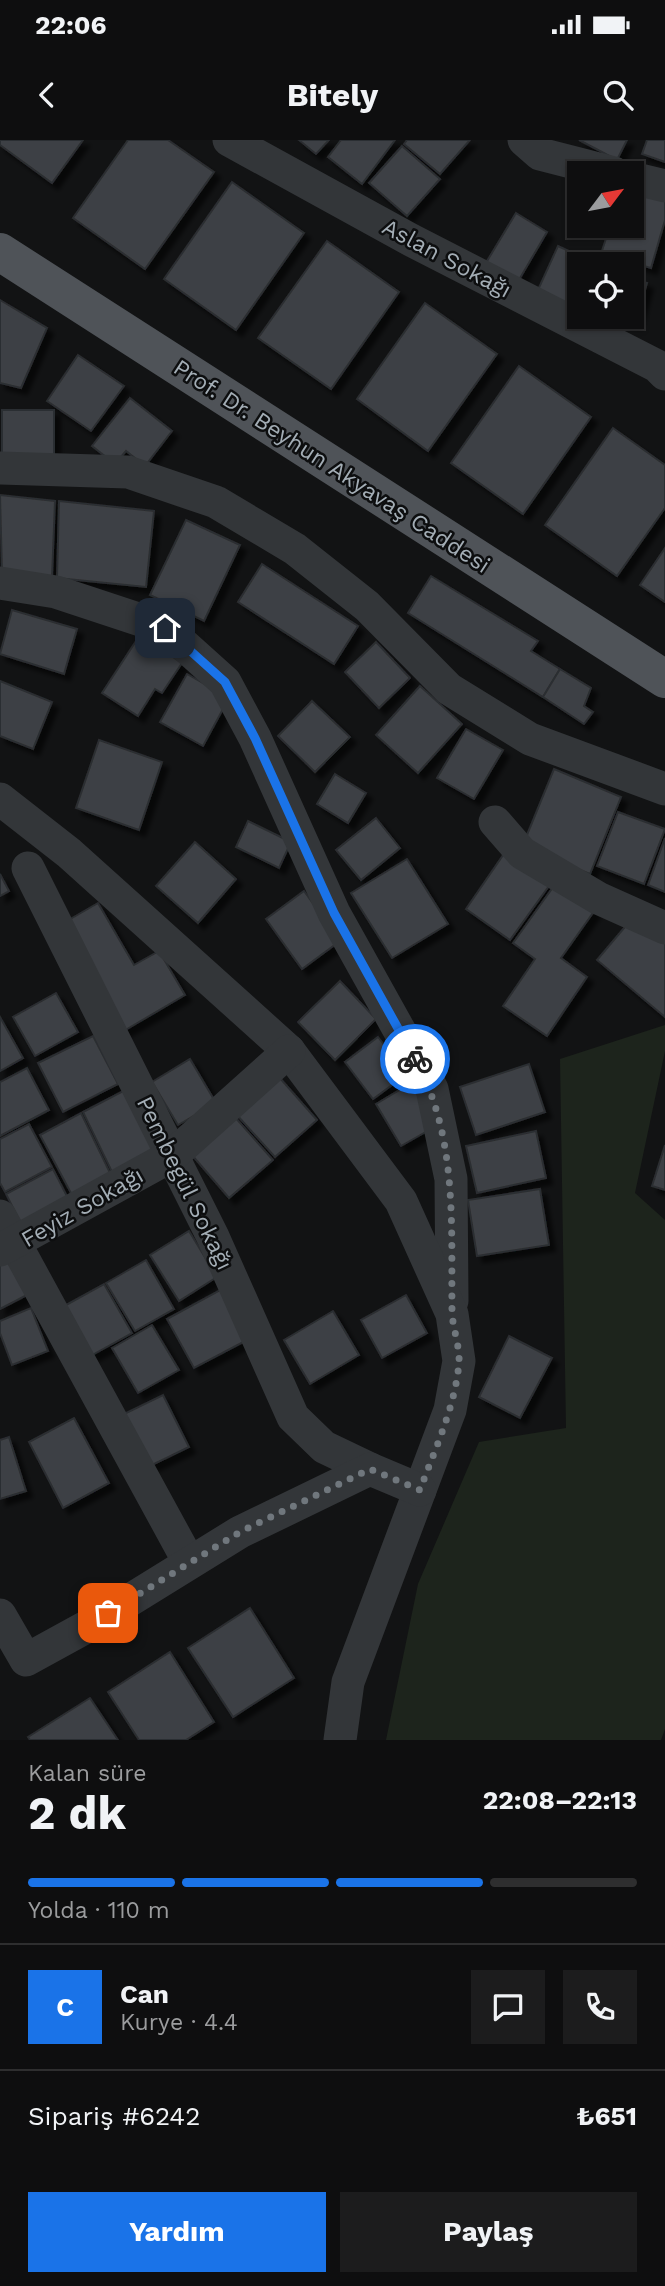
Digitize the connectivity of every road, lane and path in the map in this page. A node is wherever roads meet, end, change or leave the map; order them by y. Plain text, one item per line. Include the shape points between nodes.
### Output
1 (229, 140) edge
2 (524, 140) edge
3 (567, 161) edge
4 (644, 181) edge
5 (665, 186) edge
6 (0, 252) edge
7 (665, 374) edge
8 (0, 468) edge
9 (0, 583) edge
10 (665, 679) edge
11 (665, 789) edge
12 (0, 799) edge
13 (495, 822) dead end
14 (28, 868) dead end
15 (665, 928) edge
16 (289, 1051) junction
17 (173, 1155) junction
18 (5, 1237) edge
19 (452, 1314) junction
20 (370, 1469) junction
21 (420, 1490) junction
22 (188, 1562) junction
23 (0, 1615) edge
24 (13, 1664) edge
25 (340, 1740) edge

1 - 7 street, Aslan Sokağı
2 - 3 street via 540,154
4 - 5 street
6 - 10 main road, Prof. Dr. Beyhun Akyavaş Caddesi
8 - 11 street via 128,472 216,502 295,549 367,606 449,689 530,739
9 - 19 street via 56,592 165,628 225,682 334,913 432,1089 451,1179
12 - 16 street via 69,853
13 - 15 street via 522,853 598,898
14 - 17 street, Pembegül Sokağı
16 - 17 street, Feyiz Sokağı
16 - 19 street via 401,1201
17 - 18 street, Feyiz Sokağı
17 - 20 street, Pembegül Sokağı via 293,1418 324,1447
18 - 22 street
19 - 21 street via 459,1361 450,1410
20 - 21 street, Pembegül Sokağı
20 - 22 street
21 - 25 street via 348,1682
22 - 24 street via 88,1626
23 - 24 street

